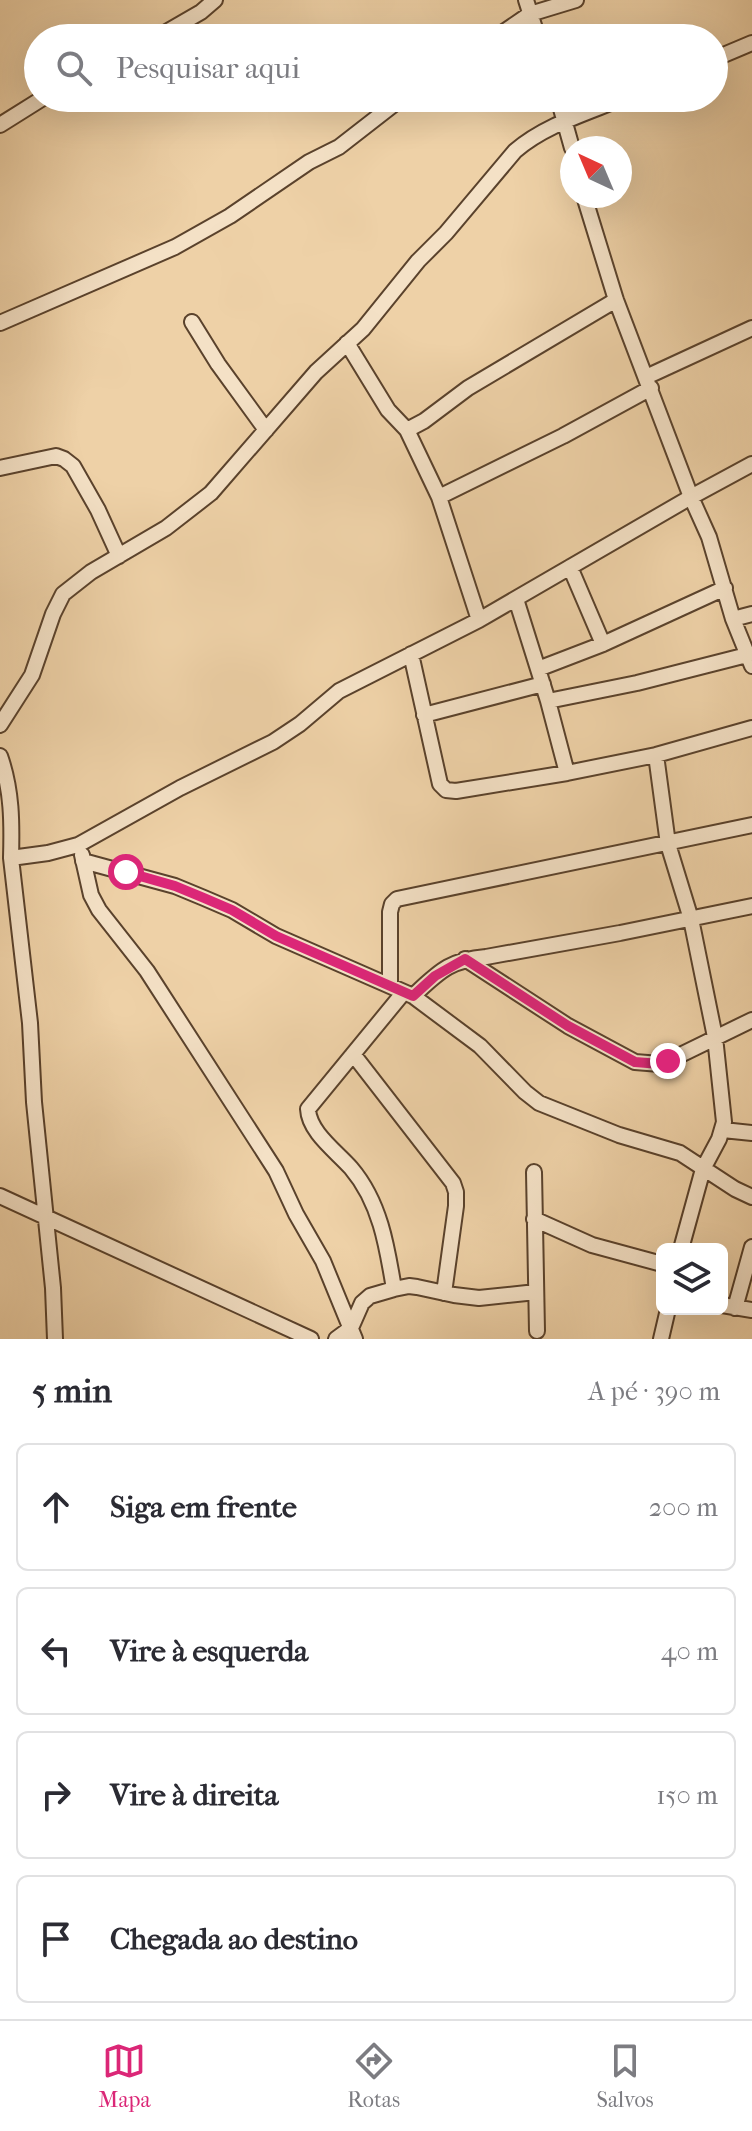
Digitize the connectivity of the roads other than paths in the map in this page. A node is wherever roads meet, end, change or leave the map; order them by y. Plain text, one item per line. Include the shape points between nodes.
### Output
1 (576, 0) edge
2 (209, 2) edge
3 (528, 7) edge
4 (177, 24) edge
5 (510, 24) edge
6 (752, 43) edge
7 (728, 53) edge
8 (24, 110) edge
9 (384, 112) edge
10 (563, 112) edge
11 (590, 112) edge
12 (566, 122) junction
13 (0, 125) edge
14 (569, 136) edge
15 (588, 208) edge
16 (616, 300) junction
17 (192, 322) dead end
18 (0, 323) edge
19 (752, 328) edge
20 (347, 343) junction
21 (648, 382) junction
22 (266, 430) junction
23 (407, 430) junction
24 (752, 464) edge
25 (0, 468) edge
26 (439, 497) junction
27 (691, 497) junction
28 (119, 556) junction
29 (570, 567) junction
30 (725, 588) junction
31 (516, 599) junction
32 (752, 614) edge
33 (733, 619) junction
34 (479, 620) junction
35 (603, 644) junction
36 (411, 654) junction
37 (749, 660) edge
38 (540, 676) junction
39 (548, 701) junction
40 (424, 715) junction
41 (0, 725) edge
42 (752, 728) edge
43 (656, 755) junction
44 (0, 756) edge
45 (567, 773) junction
46 (752, 825) edge
47 (668, 844) junction
48 (78, 845) junction
49 (11, 858) junction
50 (83, 861) junction
51 (752, 906) edge
52 (691, 919) junction
53 (465, 959) junction
54 (402, 991) junction
55 (752, 1020) edge
56 (715, 1037) junction
57 (353, 1054) junction
58 (723, 1130) junction
59 (752, 1133) edge
60 (703, 1169) junction
61 (534, 1172) dead end
62 (0, 1196) edge
63 (752, 1197) edge
64 (45, 1217) junction
65 (534, 1219) junction
66 (683, 1243) edge
67 (752, 1247) edge
68 (656, 1262) edge
69 (749, 1271) edge
70 (394, 1289) junction
71 (536, 1292) junction
72 (444, 1293) junction
73 (728, 1307) edge
74 (752, 1310) edge
75 (667, 1315) edge
76 (537, 1331) dead end
77 (278, 1332) edge
78 (353, 1334) edge
79 (55, 1339) edge
80 (311, 1339) edge
81 (336, 1339) edge
82 (661, 1339) edge

1 - 3 street
2 - 4 street
3 - 5 street
6 - 7 street
8 - 13 street
9 - 18 street via 339,147 175,247
10 - 12 street
11 - 12 street
12 - 14 street
12 - 20 street via 515,151
15 - 16 street
16 - 21 street
16 - 23 street
17 - 22 street
19 - 21 street
20 - 22 street
20 - 23 street via 388,410
21 - 26 street via 563,436
21 - 27 street
22 - 28 street via 211,493
23 - 26 street
24 - 27 street
25 - 28 street via 56,456 64,459 73,466
26 - 34 street
27 - 29 street
27 - 30 street
28 - 41 street via 63,594 32,675
29 - 31 street
29 - 35 street
30 - 33 street
30 - 35 street
31 - 34 street
31 - 38 street
32 - 33 street
33 - 37 street
34 - 36 street
35 - 38 street
36 - 40 street
36 - 48 street via 339,691 273,742
37 - 39 street
38 - 39 street
38 - 40 street
39 - 45 street
40 - 45 street via 440,784 446,790
42 - 43 street
43 - 45 street
43 - 47 street
44 - 49 street via 12,812
46 - 47 street
47 - 52 street
47 - 54 street via 397,899 390,912
48 - 49 street
48 - 50 street
49 - 64 street
50 - 54 street via 189,892
50 - 78 street via 99,910 147,971 276,1171 323,1261
51 - 52 street
52 - 53 street
52 - 56 street
53 - 54 street
53 - 56 street via 635,1062 660,1064
54 - 57 street
54 - 60 street via 480,1046 539,1103 680,1153
55 - 56 street
56 - 58 street
57 - 70 street via 308,1109 308,1119 354,1171 375,1208
57 - 72 street via 453,1183 456,1206
58 - 59 street
58 - 60 street
60 - 63 street
60 - 66 street
61 - 65 street
62 - 64 street
64 - 77 street
64 - 79 street
65 - 68 street via 592,1245
65 - 71 street
67 - 69 street
69 - 73 street
70 - 72 street via 409,1286
70 - 78 street via 362,1303
71 - 72 street via 479,1298
71 - 76 street
73 - 74 street
75 - 82 street
77 - 80 street
78 - 81 street

